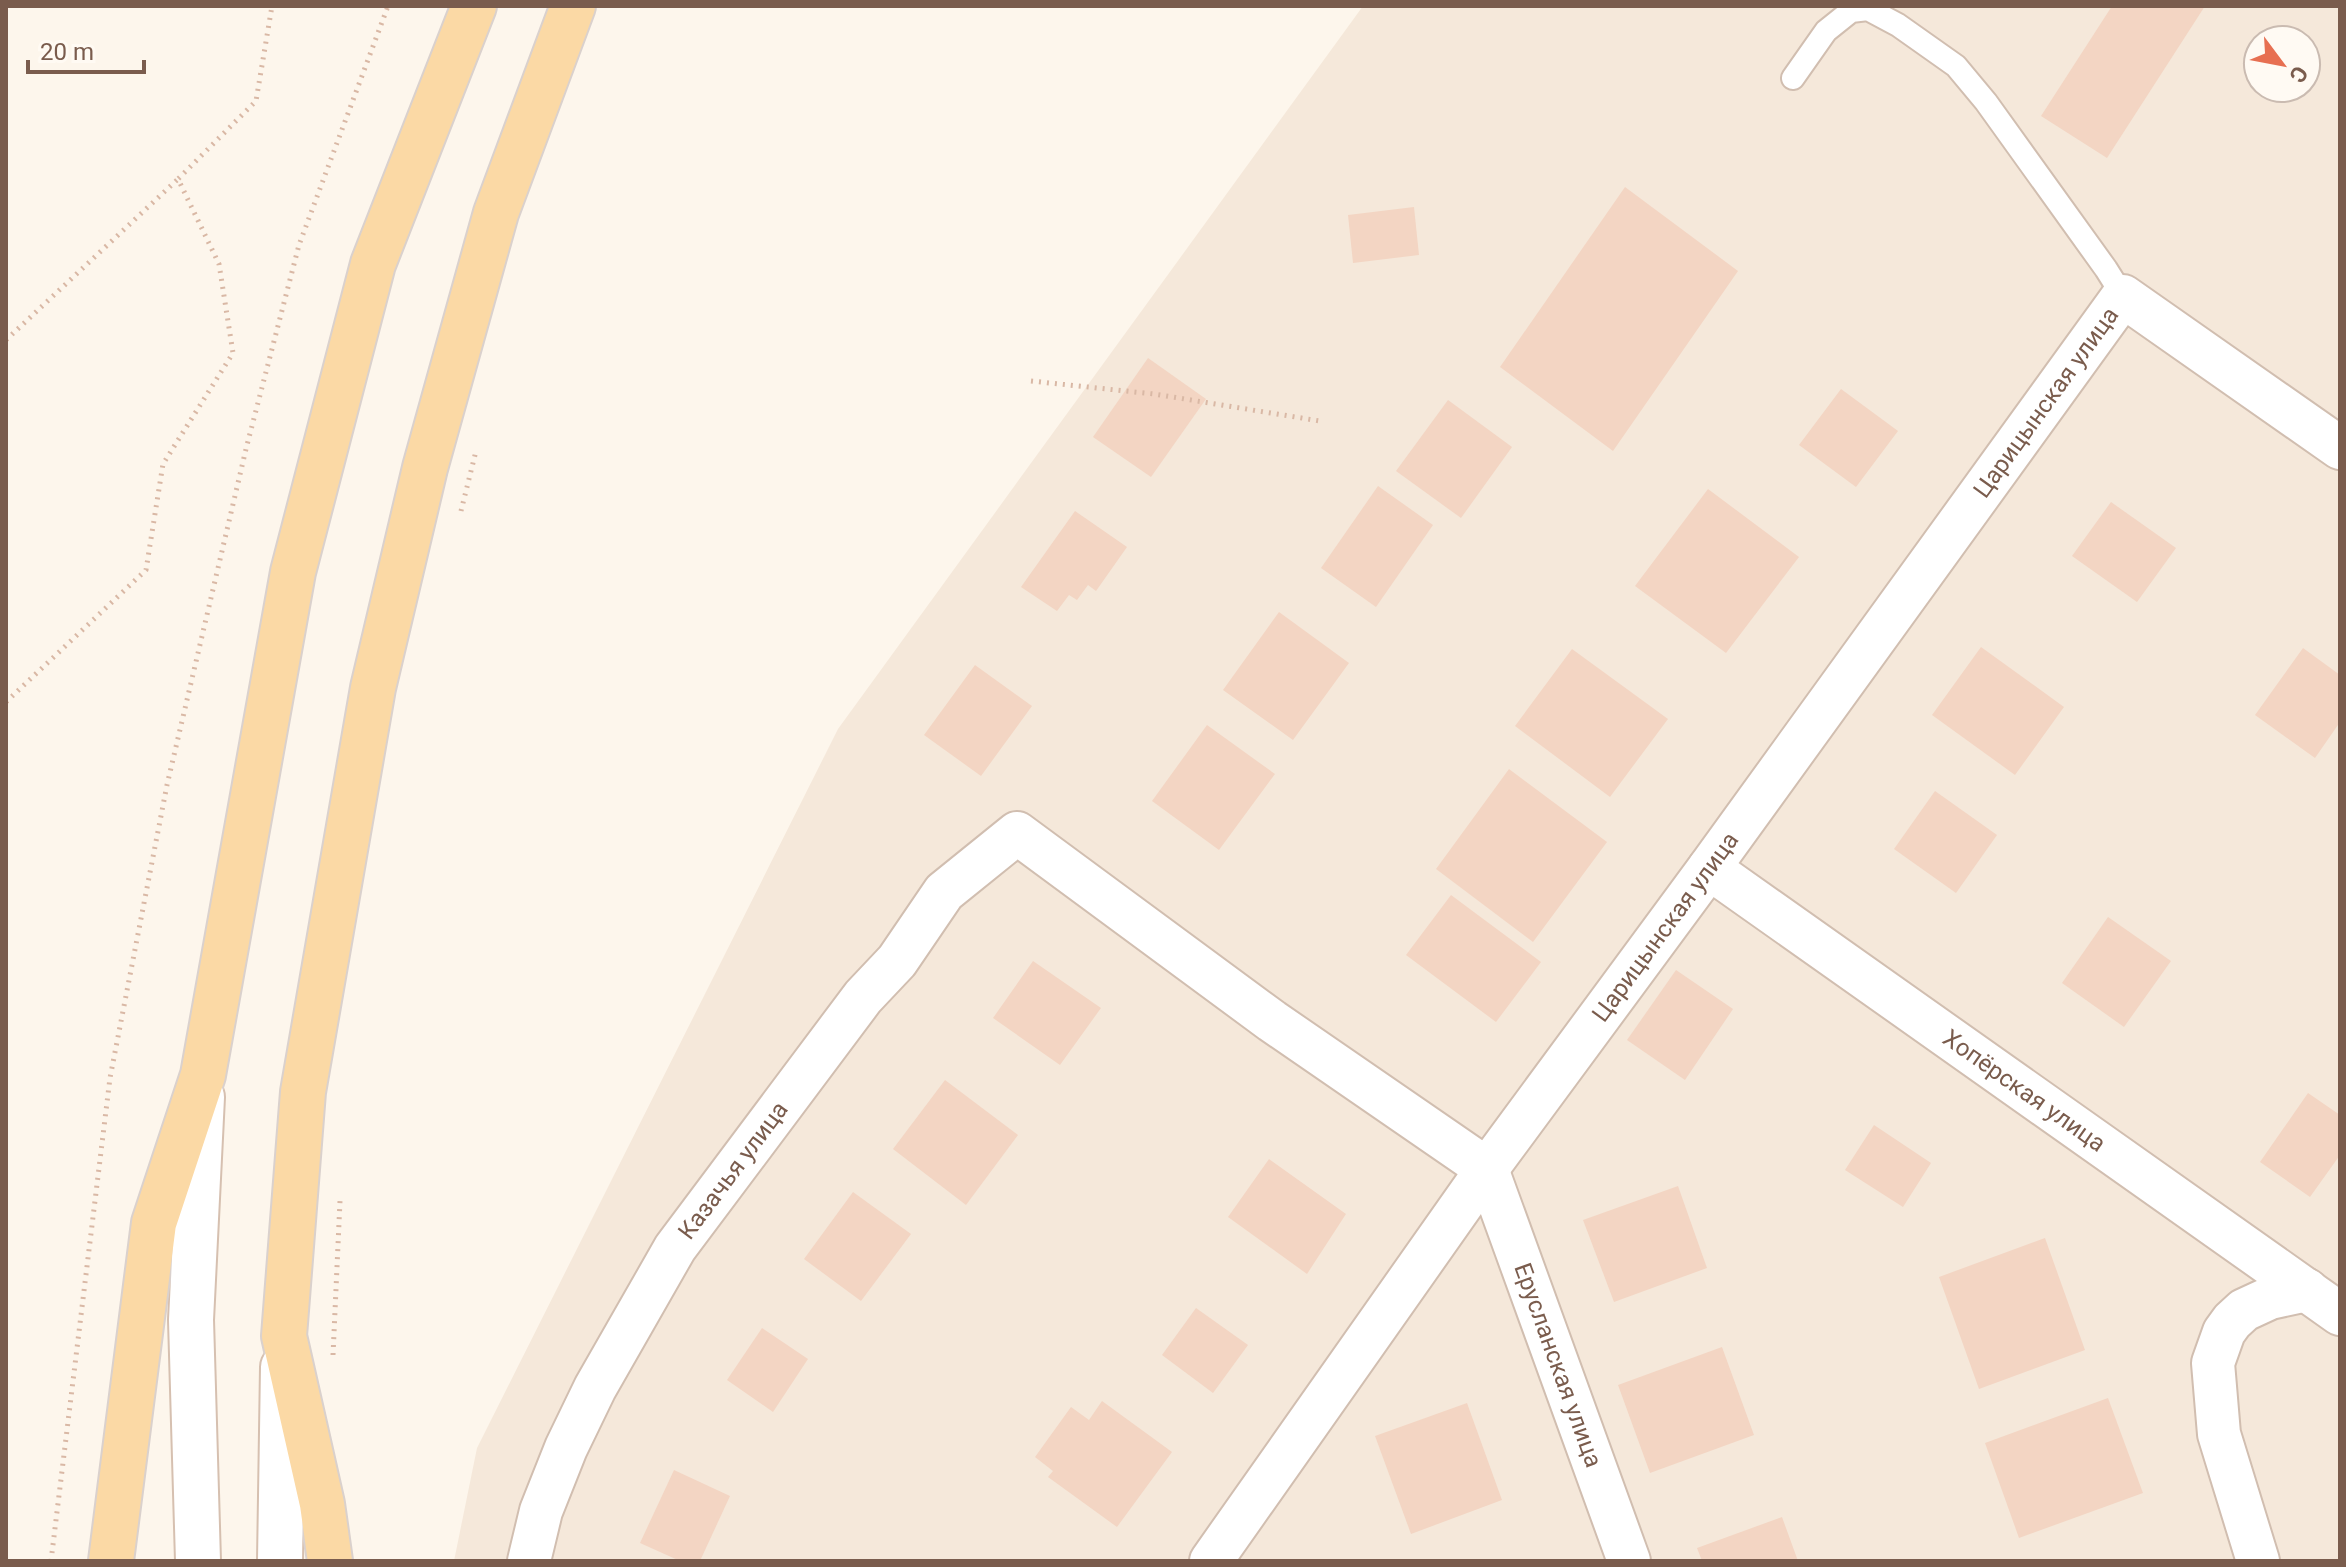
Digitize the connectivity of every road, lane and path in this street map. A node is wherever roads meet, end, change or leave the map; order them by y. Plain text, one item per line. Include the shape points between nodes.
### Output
1 (272, 6) edge
2 (388, 6) edge
3 (474, 6) edge
4 (573, 6) edge
5 (1866, 8) edge
6 (1793, 78) dead end
7 (178, 179) junction
8 (2123, 296) junction
9 (6, 340) edge
10 (1031, 381) dead end
11 (1320, 421) dead end
12 (479, 442) dead end
13 (2340, 448) edge
14 (459, 518) dead end
15 (6, 702) edge
16 (1709, 868) junction
17 (203, 1075) junction
18 (1487, 1169) junction
19 (340, 1200) dead end
20 (2307, 1290) junction
21 (2340, 1314) edge
22 (284, 1336) junction
23 (335, 1369) dead end
24 (51, 1561) edge
25 (111, 1561) edge
26 (198, 1561) edge
27 (280, 1561) edge
28 (330, 1561) edge
29 (529, 1561) edge
30 (1211, 1561) edge
31 (1629, 1561) edge
32 (2258, 1561) edge

1 - 7 path via 256,101
2 - 24 path via 299,245 167,785 110,1078
3 - 17 main road via 373,264 293,572
4 - 22 main road via 496,213 425,468 373,688 303,1092
5 - 6 lane via 1851,11 1826,31
5 - 8 lane via 1956,66
7 - 9 path
7 - 15 path via 219,264 233,353 163,464 146,570
8 - 13 street
8 - 16 street, Царицынская улица
10 - 11 path
12 - 14 path
16 - 18 street, Царицынская улица
16 - 20 street, Хопёрская улица
17 - 25 main road via 154,1223
17 - 26 main road via 191,1320
18 - 29 street, Казачья улица via 1272,1021 1017,833 944,892 897,961 863,997 675,1248 566,1448 541,1511
18 - 30 street, Царицынская улица
18 - 31 street, Ерусланская улица
19 - 23 path
20 - 21 street, Хопёрская улица
20 - 32 street via 2244,1310 2224,1332 2213,1363 2219,1434
22 - 27 main road
22 - 28 main road

